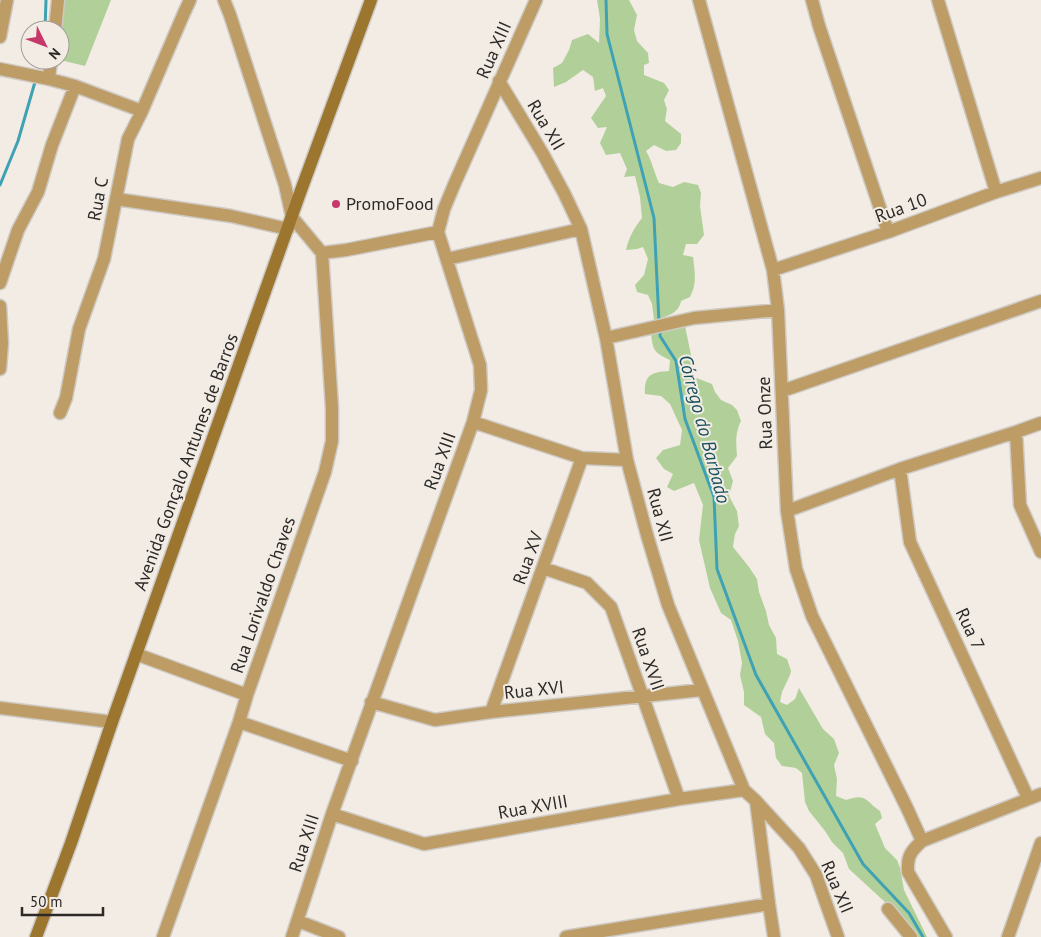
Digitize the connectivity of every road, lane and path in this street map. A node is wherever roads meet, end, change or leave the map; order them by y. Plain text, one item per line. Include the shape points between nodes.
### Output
1 (7, 0) edge
2 (58, 0) edge
3 (190, 0) edge
4 (224, 0) edge
5 (370, 0) edge
6 (536, 0) edge
7 (699, 0) edge
8 (812, 0) edge
9 (938, 0) edge
10 (56, 20) edge
11 (0, 37) edge
12 (0, 69) edge
13 (50, 70) edge
14 (49, 79) junction
15 (499, 81) junction
16 (74, 86) junction
17 (142, 111) junction
18 (1041, 178) edge
19 (996, 192) junction
20 (116, 200) junction
21 (290, 223) junction
22 (581, 230) junction
23 (438, 232) junction
24 (888, 232) junction
25 (322, 253) junction
26 (447, 259) junction
27 (773, 270) junction
28 (0, 283) edge
29 (1041, 301) edge
30 (0, 306) edge
31 (778, 310) junction
32 (606, 338) junction
33 (0, 370) edge
34 (782, 391) junction
35 (60, 413) dead end
36 (473, 422) junction
37 (1041, 423) edge
38 (1016, 432) junction
39 (582, 458) junction
40 (627, 460) junction
41 (900, 469) junction
42 (787, 511) junction
43 (1040, 548) edge
44 (543, 568) junction
45 (136, 654) junction
46 (702, 690) junction
47 (246, 694) junction
48 (642, 696) junction
49 (371, 702) junction
50 (0, 708) edge
51 (492, 712) junction
52 (112, 722) junction
53 (239, 722) junction
54 (352, 761) junction
55 (744, 790) junction
56 (1041, 794) edge
57 (1028, 798) junction
58 (679, 799) junction
59 (756, 801) junction
60 (332, 814) junction
61 (922, 841) junction
62 (1041, 843) edge
63 (769, 904) junction
64 (888, 909) dead end
65 (298, 921) junction
66 (36, 937) edge
67 (163, 937) edge
68 (292, 937) edge
69 (339, 937) edge
70 (566, 937) edge
71 (774, 937) edge
72 (838, 937) edge
73 (912, 937) edge
74 (946, 937) edge
75 (1008, 937) edge

1 - 11 street
2 - 10 street
3 - 17 street, Rua C
4 - 21 street via 285,185
5 - 21 main road, Avenida Gonçalo Antunes de Barros
6 - 15 street, Rua XIII
7 - 27 street, Rua Onze
8 - 24 street
9 - 19 street
12 - 14 street
13 - 14 street
14 - 16 street
15 - 22 street, Rua XII via 543,154
15 - 23 street, Rua XIII via 444,209
16 - 17 street
16 - 28 street via 38,192 18,230
17 - 20 street, Rua C via 128,139
18 - 19 street, Rua 10
19 - 24 street, Rua 10
20 - 21 street
20 - 35 street, Rua C via 104,259 79,329 66,398
21 - 25 street
21 - 45 main road, Avenida Gonçalo Antunes de Barros
22 - 26 street
22 - 32 street, Rua XII
23 - 25 street
23 - 26 street, Rua XIII
24 - 27 street, Rua 10
25 - 47 street, Rua Lorivaldo Chaves via 332,441 325,472
26 - 36 street, Rua XIII via 480,365 481,390
27 - 31 street, Rua Onze
29 - 34 street
30 - 33 street
31 - 32 street via 694,318
31 - 34 street, Rua Onze
32 - 40 street, Rua XII
34 - 42 street, Rua Onze
36 - 39 street
36 - 49 street, Rua XIII
37 - 38 street
38 - 41 street
38 - 43 street via 1020,505
39 - 40 street
39 - 44 street, Rua XV
40 - 46 street, Rua XII via 668,605
41 - 42 street
41 - 57 street, Rua 7 via 910,542
42 - 61 street, Rua Onze via 796,569 812,616
44 - 48 street, Rua XVII via 587,583 611,607
44 - 51 street, Rua XV
45 - 47 street
45 - 52 main road, Avenida Gonçalo Antunes de Barros
46 - 48 street, Rua XVI
46 - 55 street, Rua XII
47 - 53 street, Rua Lorivaldo Chaves
48 - 51 street, Rua XVI
48 - 58 street, Rua XVII
49 - 51 street, Rua XVI via 435,720
49 - 54 street, Rua XIII
50 - 52 street
52 - 66 main road, Avenida Gonçalo Antunes de Barros
53 - 54 street
53 - 67 street, Rua Lorivaldo Chaves
54 - 60 street, Rua XIII
55 - 58 street, Rua XVIII
55 - 59 street, Rua XII
56 - 57 street
57 - 61 street
58 - 60 street, Rua XVIII via 424,844
59 - 63 street
59 - 72 street, Rua XII via 800,848 816,875
60 - 65 street, Rua XIII
61 - 74 street via 911,851 908,872
62 - 75 street
63 - 70 street
63 - 71 street
64 - 73 street
65 - 68 street, Rua XIII
65 - 69 street

